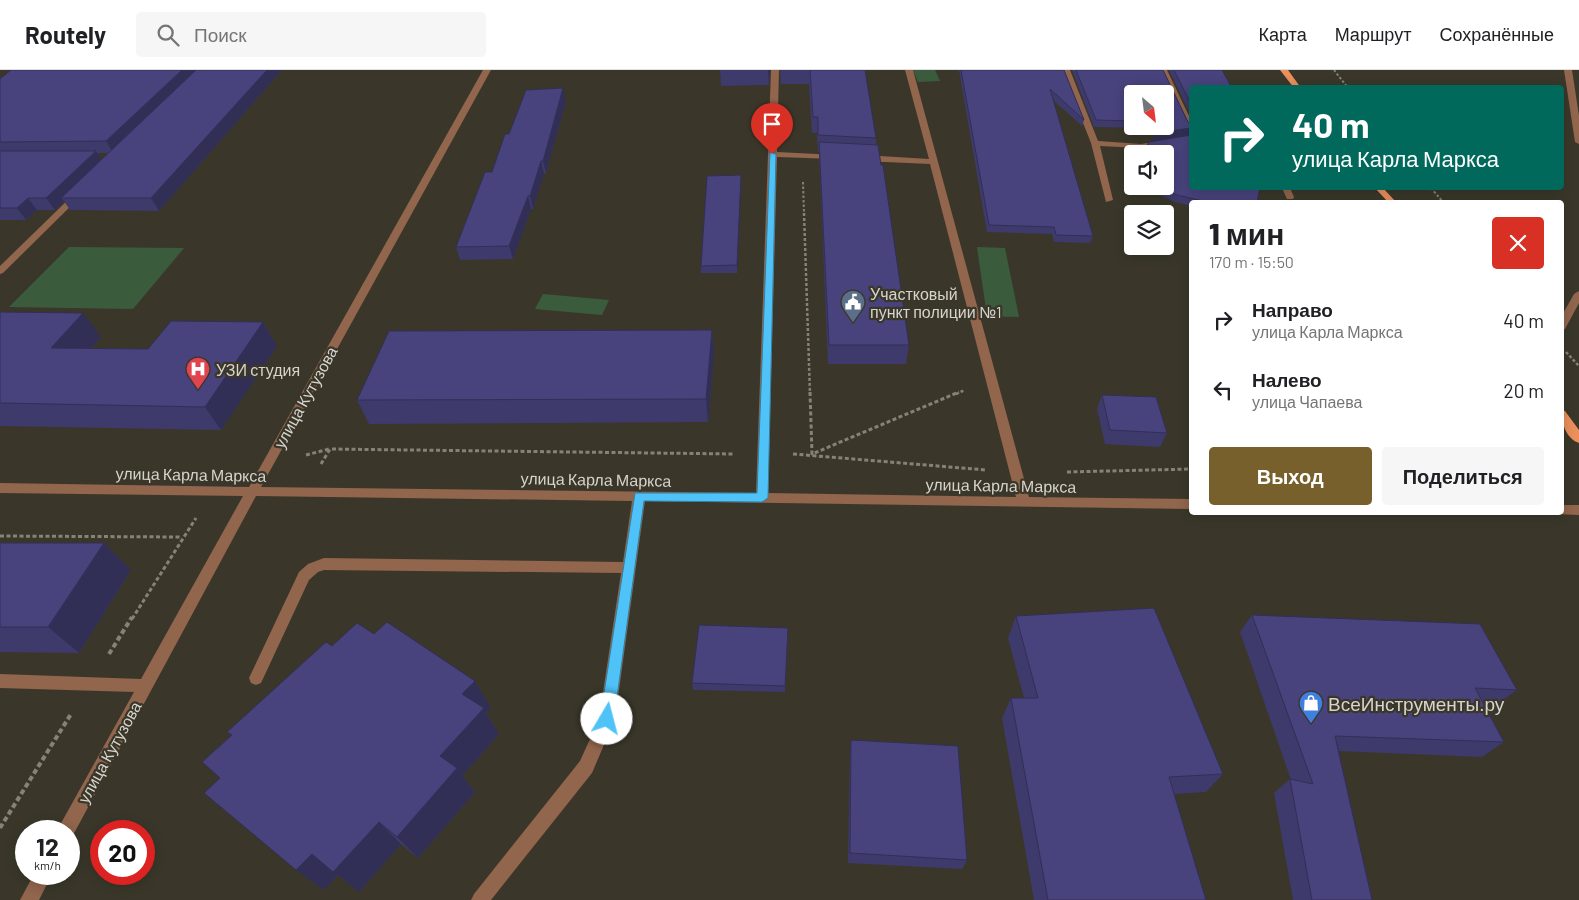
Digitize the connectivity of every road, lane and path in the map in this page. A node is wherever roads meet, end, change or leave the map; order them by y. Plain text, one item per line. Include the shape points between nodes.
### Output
1 (488, 70) edge
2 (775, 70) edge
3 (909, 70) edge
4 (1066, 70) edge
5 (1163, 70) edge
6 (1284, 70) edge
7 (1334, 70) edge
8 (1568, 70) edge
9 (1296, 85) edge
10 (1346, 85) edge
11 (1189, 124) edge
12 (1189, 138) edge
13 (1579, 142) edge
14 (1095, 143) junction
15 (772, 154) junction
16 (848, 158) edge
17 (858, 158) edge
18 (933, 162) junction
19 (803, 177) dead end
20 (87, 186) edge
21 (1287, 190) edge
22 (1381, 190) edge
23 (1433, 190) edge
24 (1290, 197) dead end
25 (1109, 200) dead end
26 (1390, 200) edge
27 (1441, 200) edge
28 (0, 271) edge
29 (1579, 294) edge
30 (1564, 322) edge
31 (1564, 349) edge
32 (1579, 366) edge
33 (991, 379) junction
34 (1564, 418) edge
35 (1579, 439) edge
36 (763, 454) junction
37 (812, 454) junction
38 (1189, 469) edge
39 (1015, 473) junction
40 (0, 488) edge
41 (252, 490) junction
42 (306, 491) junction
43 (639, 496) junction
44 (762, 498) junction
45 (1024, 502) junction
46 (1189, 504) edge
47 (1564, 510) edge
48 (1579, 510) edge
49 (0, 536) edge
50 (182, 537) dead end
51 (628, 568) junction
52 (256, 678) dead end
53 (0, 681) edge
54 (146, 686) junction
55 (72, 820) edge
56 (37, 885) edge
57 (29, 900) edge
58 (480, 900) edge

1 - 41 street, улица Кутузова
2 - 15 street
3 - 18 street
4 - 14 street
5 - 11 street
6 - 9 main road
7 - 10 path
8 - 13 street
12 - 14 street via 1141,146
14 - 25 street
15 - 16 street
15 - 36 street
17 - 18 street
18 - 33 street
19 - 37 path
20 - 28 street
21 - 24 street
22 - 26 main road
23 - 27 path
29 - 30 street
31 - 32 path
33 - 37 path
33 - 39 street
34 - 35 main road
36 - 37 path
36 - 42 path via 330,449
36 - 44 street
37 - 39 path
38 - 39 path
39 - 45 street
40 - 41 street, улица Карла Маркса
41 - 42 street, улица Карла Маркса
41 - 54 street, улица Кутузова
42 - 43 street, улица Карла Маркса
43 - 44 street, улица Карла Маркса
43 - 51 street
44 - 45 street, улица Карла Маркса
45 - 46 street, улица Карла Маркса
47 - 48 street
49 - 50 path
51 - 52 street via 324,564 304,576
51 - 58 street via 607,719 586,767
53 - 54 street
54 - 55 street, улица Кутузова
56 - 57 street

